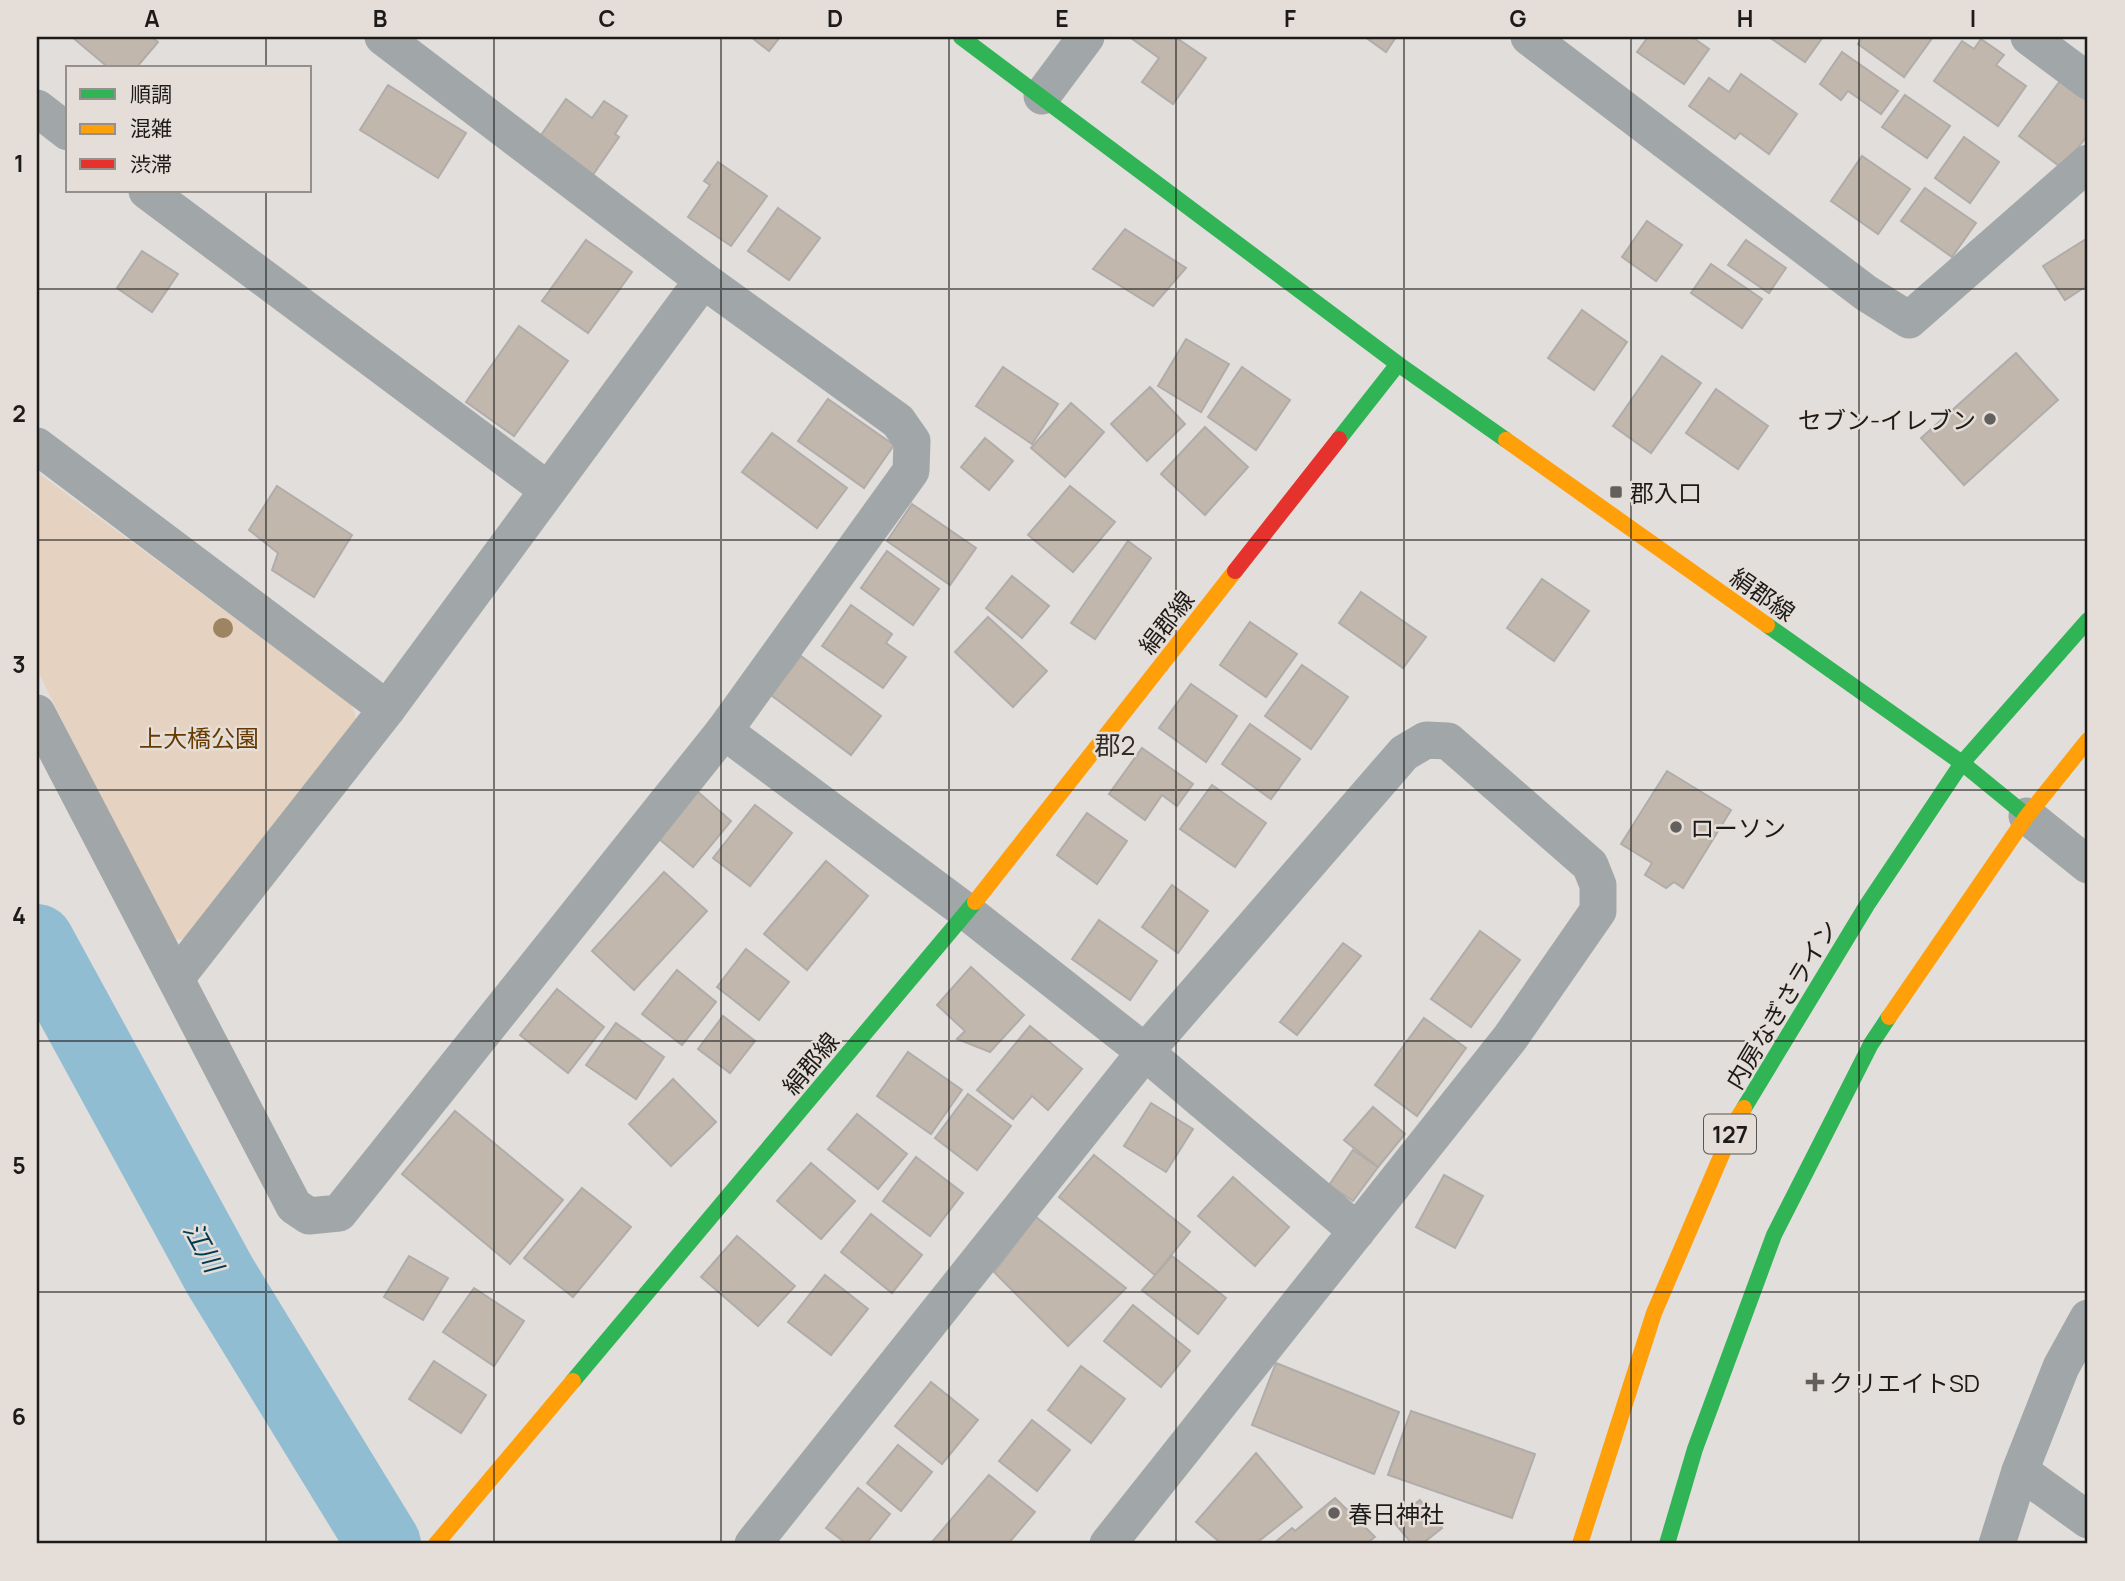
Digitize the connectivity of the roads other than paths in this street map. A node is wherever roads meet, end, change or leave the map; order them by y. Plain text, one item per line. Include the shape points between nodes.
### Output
1 (383, 37) edge
2 (961, 37) edge
3 (1086, 37) edge
4 (1529, 37) edge
5 (2029, 37) edge
6 (2088, 81) edge
7 (1042, 96) junction
8 (37, 108) edge
9 (66, 130) edge
10 (2088, 163) edge
11 (148, 192) edge
12 (703, 280) junction
13 (1398, 364) junction
14 (37, 446) edge
15 (548, 491) junction
16 (2088, 620) edge
17 (387, 709) junction
18 (37, 713) edge
19 (724, 731) junction
20 (2088, 740) edge
21 (1962, 763) junction
22 (2027, 817) junction
23 (2088, 865) edge
24 (967, 912) junction
25 (176, 978) junction
26 (1145, 1052) junction
27 (1357, 1231) junction
28 (2088, 1318) edge
29 (2020, 1471) junction
30 (2088, 1520) edge
31 (436, 1544) edge
32 (753, 1544) edge
33 (1108, 1544) edge
34 (1580, 1544) edge
35 (1667, 1544) edge
36 (1997, 1544) edge

1 - 12 street
2 - 7 main road
3 - 7 street
4 - 10 street via 1866,293 1909,320
5 - 6 street
7 - 13 main road
8 - 9 street
11 - 15 street
12 - 15 street
12 - 19 street via 898,421 912,441 911,471
13 - 21 main road, 絹郡線
13 - 24 main road, 絹郡線
14 - 17 street
15 - 17 street
16 - 21 main road, 内房なぎさライン / 127
17 - 25 street
18 - 25 street
19 - 24 street
19 - 25 street via 339,1213 309,1216 294,1206
20 - 22 main road
21 - 22 main road, 絹郡線
21 - 34 main road, 内房なぎさライン / 127 via 1867,905 1737,1119 1654,1313
22 - 23 street
22 - 35 main road via 1871,1044 1774,1235 1695,1449
24 - 26 street
24 - 31 main road, 絹郡線
26 - 27 street
26 - 27 street via 1404,753 1426,740 1448,741 1590,865 1598,885 1598,911 1510,1038
26 - 32 street
27 - 33 street
28 - 29 street via 2061,1367
29 - 30 street
29 - 36 street

